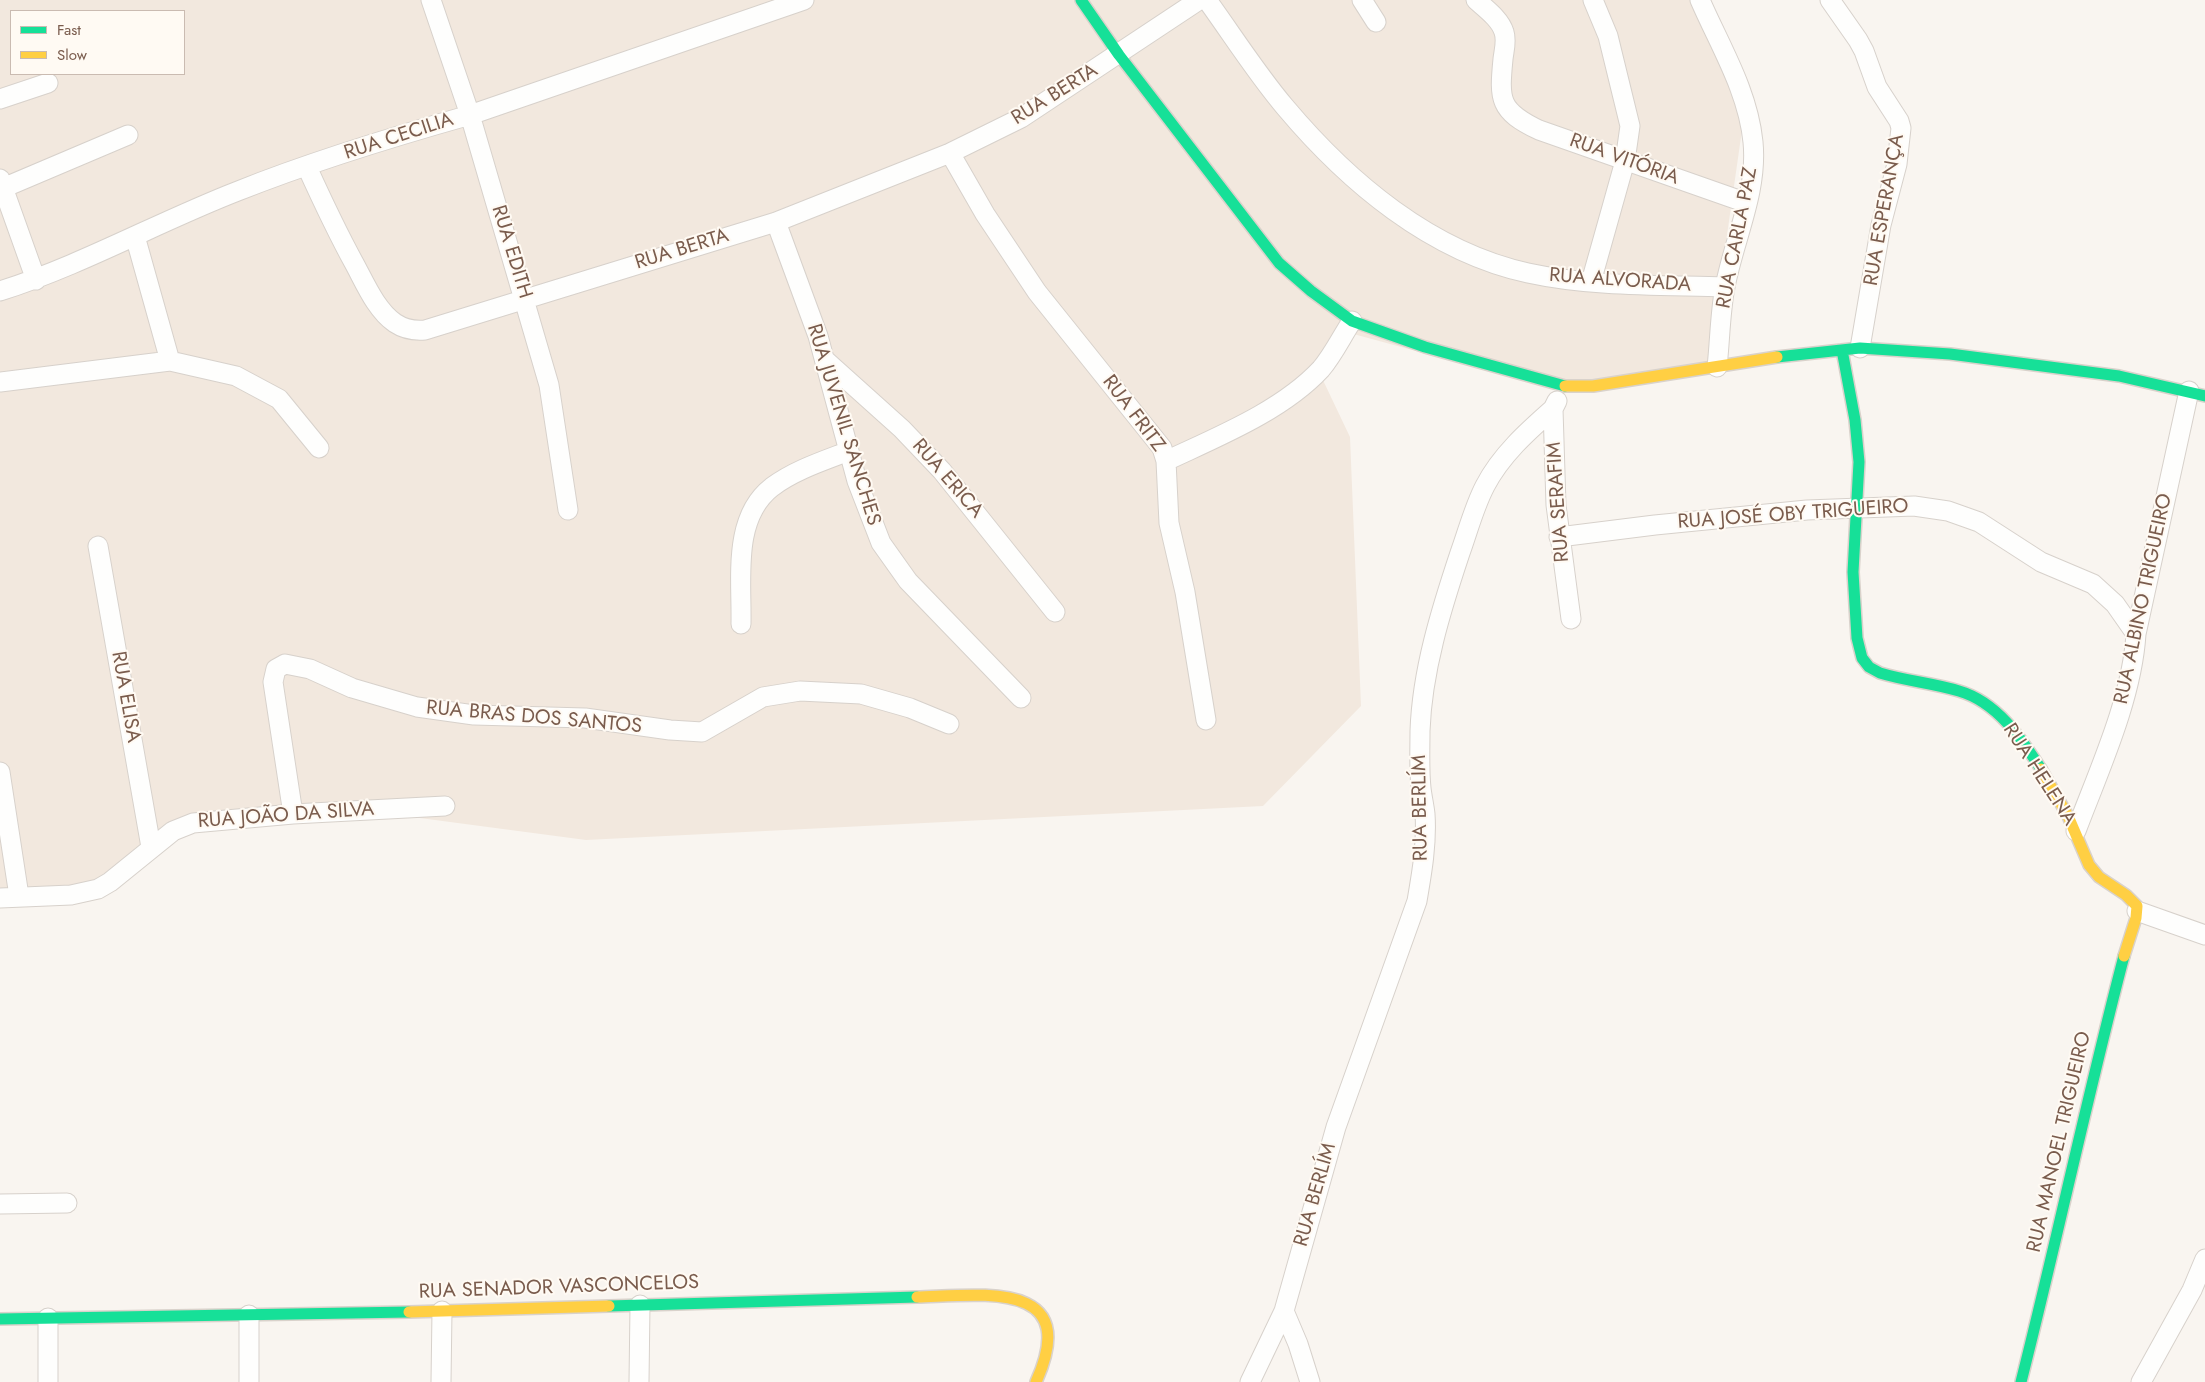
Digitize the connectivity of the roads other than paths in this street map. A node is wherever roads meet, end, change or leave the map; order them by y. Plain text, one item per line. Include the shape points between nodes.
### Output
1 (431, 0) edge
2 (804, 0) edge
3 (1081, 0) edge
4 (1199, 0) edge
5 (1207, 0) edge
6 (1362, 0) edge
7 (1476, 0) edge
8 (1594, 0) edge
9 (1700, 0) edge
10 (1830, 0) edge
11 (1376, 22) dead end
12 (1119, 55) junction
13 (48, 83) dead end
14 (0, 99) edge
15 (470, 115) junction
16 (128, 136) dead end
17 (950, 153) junction
18 (1625, 161) junction
19 (307, 167) junction
20 (2, 184) edge
21 (1747, 203) junction
22 (776, 222) junction
23 (135, 236) junction
24 (36, 280) junction
25 (1591, 282) junction
26 (1725, 287) junction
27 (0, 291) edge
28 (525, 298) junction
29 (1352, 321) junction
30 (1851, 349) junction
31 (824, 358) junction
32 (170, 361) junction
33 (1717, 367) junction
34 (0, 382) edge
35 (1564, 386) junction
36 (2197, 393) edge
37 (1553, 409) junction
38 (319, 448) dead end
39 (849, 451) junction
40 (1166, 461) junction
41 (1856, 508) junction
42 (568, 510) dead end
43 (1559, 537) junction
44 (98, 546) dead end
45 (1055, 612) dead end
46 (1571, 619) dead end
47 (741, 624) dead end
48 (2136, 634) junction
49 (1021, 698) dead end
50 (1206, 720) dead end
51 (949, 724) dead end
52 (0, 772) edge
53 (445, 806) dead end
54 (293, 814) junction
55 (2076, 831) junction
56 (152, 847) junction
57 (19, 896) junction
58 (0, 898) edge
59 (2138, 912) junction
60 (2205, 936) edge
61 (67, 1203) dead end
62 (0, 1204) edge
63 (2205, 1259) edge
64 (640, 1304) junction
65 (442, 1311) junction
66 (1284, 1311) junction
67 (250, 1315) junction
68 (48, 1318) junction
69 (0, 1319) edge
70 (48, 1382) edge
71 (248, 1382) edge
72 (442, 1382) edge
73 (639, 1382) edge
74 (1036, 1382) edge
75 (1250, 1382) edge
76 (1310, 1382) edge
77 (2021, 1382) edge
78 (2141, 1382) edge

1 - 15 street, RUA EDITH
2 - 15 street, RUA CECILIA
3 - 12 street
4 - 12 street, RUA BERTA
5 - 25 street, RUA ALVORADA via 1284,107 1368,192 1448,244 1492,262 1528,273
6 - 11 street
7 - 18 street, RUA VITÓRIA via 1504,30 1506,42 1501,87 1506,108 1539,130
8 - 18 street via 1608,36 1630,126
9 - 21 street, RUA CARLA PAZ via 1743,95 1754,165
10 - 30 street, RUA ESPERANÇA via 1861,46 1877,87 1901,128 1897,164
12 - 17 street, RUA BERTA via 1021,118
12 - 29 street via 1279,263
13 - 14 street
15 - 19 street, RUA CECILIA
15 - 28 street, RUA EDITH
16 - 20 street
17 - 22 street, RUA BERTA
17 - 40 street, RUA FRITZ via 985,214 1038,292 1155,438
18 - 21 street, RUA VITÓRIA
18 - 25 street
19 - 23 street, RUA CECILIA via 238,191
19 - 28 street, RUA BERTA via 332,224 367,288 395,323 407,329 424,330
20 - 24 street
21 - 26 street, RUA CARLA PAZ
22 - 28 street, RUA BERTA
22 - 31 street, RUA JUVENIL SANCHES
23 - 24 street, RUA CECILIA
23 - 32 street
24 - 27 street, RUA CECILIA
25 - 26 street, RUA ALVORADA
26 - 33 street, RUA CARLA PAZ
28 - 42 street, RUA EDITH via 549,385
29 - 35 street via 1426,347
29 - 40 street via 1321,369 1296,391 1230,430
30 - 33 street via 1764,358
30 - 36 street via 1950,354 2119,376
30 - 41 street via 1859,462
31 - 39 street, RUA JUVENIL SANCHES
31 - 45 street, RUA ERICA via 902,429 942,471
32 - 34 street
32 - 38 street via 236,376 279,399
33 - 35 street via 1593,386
35 - 37 street, RUA SERAFIM
36 - 48 street, RUA ALBINO TRIGUEIRO
37 - 43 street, RUA SERAFIM
37 - 66 street, RUA BERLÍM via 1509,452 1486,484 1451,581 1422,705 1420,759 1425,839 1417,901 1336,1127
39 - 47 street via 786,478 756,503 744,531 742,545
39 - 49 street, RUA JUVENIL SANCHES via 866,508 887,555
40 - 50 street, RUA FRITZ via 1169,523 1185,592
41 - 43 street, RUA JOSÉ OBY TRIGUEIRO via 1807,510
41 - 48 street, RUA JOSÉ OBY TRIGUEIRO via 1914,506 1948,511 1979,522 2041,562 2093,584 2116,604
41 - 55 street, RUA HELENA via 1853,574 1862,658 1881,674 1963,691 1995,710 2026,747
43 - 46 street, RUA SERAFIM
44 - 56 street, RUA ELISA
48 - 55 street, RUA ALBINO TRIGUEIRO via 2135,654 2126,690
51 - 54 street, RUA BRAS DOS SANTOS via 910,708 861,694 800,691 763,697 702,732 585,718 474,715 417,708 352,688 310,669 285,664 276,669 273,682
52 - 57 street
53 - 54 street, RUA JOÃO DA SILVA
54 - 56 street, RUA JOÃO DA SILVA via 183,825
55 - 59 street, RUA HELENA via 2089,866 2130,898
56 - 57 street, RUA JOÃO DA SILVA via 98,889 71,895
57 - 58 street, RUA JOÃO DA SILVA
59 - 60 street
59 - 77 street, RUA MANOEL TRIGUEIRO via 2103,1037
61 - 62 street
63 - 78 street via 2183,1307
64 - 65 street, RUA SENADOR VASCONCELOS
64 - 73 street
64 - 74 street, RUA SENADOR VASCONCELOS via 946,1295 1012,1298 1036,1309 1047,1320 1049,1338
65 - 67 street, RUA SENADOR VASCONCELOS
65 - 72 street
66 - 75 street, RUA BERLÍM
66 - 76 street
67 - 68 street, RUA SENADOR VASCONCELOS
67 - 71 street
68 - 69 street, RUA SENADOR VASCONCELOS
68 - 70 street

